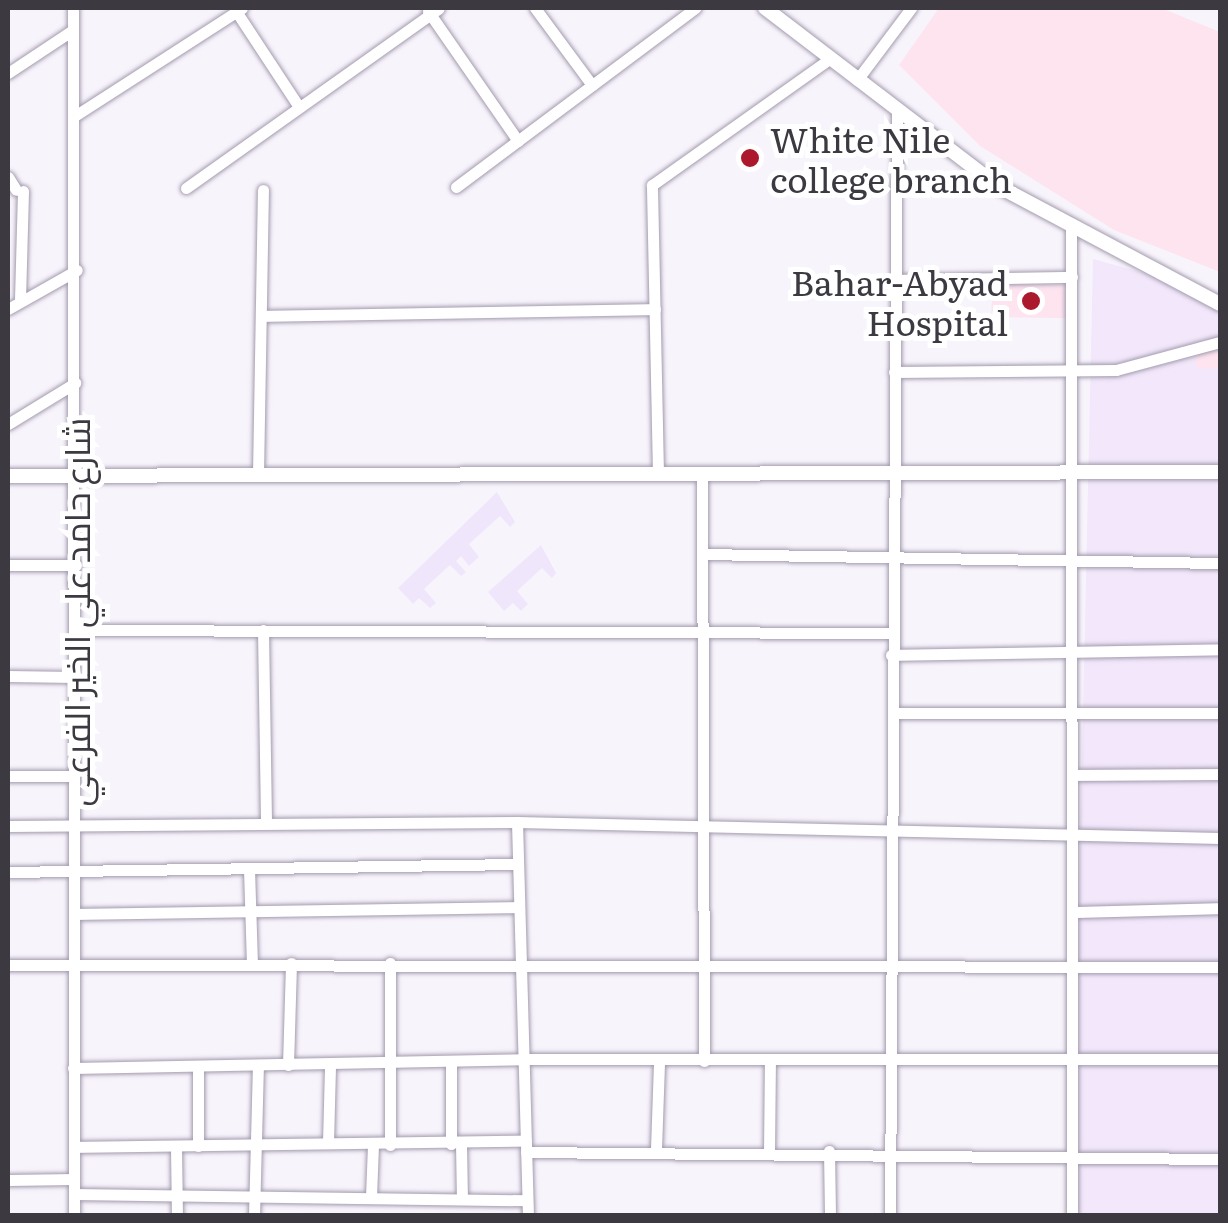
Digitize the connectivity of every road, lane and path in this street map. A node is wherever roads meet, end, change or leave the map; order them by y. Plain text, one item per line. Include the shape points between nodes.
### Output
1 (73, 8) edge
2 (535, 8) edge
3 (695, 8) edge
4 (765, 8) edge
5 (911, 8) edge
6 (239, 9) edge
7 (431, 10) edge
8 (73, 30) junction
9 (828, 59) junction
10 (8, 73) edge
11 (857, 80) junction
12 (592, 85) junction
13 (300, 107) junction
14 (897, 111) junction
15 (73, 117) junction
16 (518, 140) junction
17 (8, 177) edge
18 (456, 187) dead end
19 (186, 188) dead end
20 (263, 190) dead end
21 (1072, 230) junction
22 (77, 270) junction
23 (1072, 277) junction
24 (896, 280) junction
25 (20, 300) junction
26 (1220, 304) edge
27 (8, 309) edge
28 (655, 309) junction
29 (262, 316) junction
30 (1220, 342) edge
31 (894, 372) junction
32 (1073, 372) junction
33 (75, 383) junction
34 (8, 424) edge
35 (1073, 472) junction
36 (1220, 472) edge
37 (258, 474) junction
38 (658, 474) junction
39 (892, 474) junction
40 (702, 475) junction
41 (8, 476) edge
42 (77, 476) junction
43 (702, 554) junction
44 (892, 559) junction
45 (1074, 562) junction
46 (1220, 563) edge
47 (8, 564) edge
48 (76, 565) junction
49 (74, 630) junction
50 (264, 630) junction
51 (702, 630) junction
52 (891, 633) junction
53 (1074, 649) junction
54 (1220, 650) edge
55 (891, 656) junction
56 (8, 676) edge
57 (74, 676) junction
58 (892, 713) junction
59 (1220, 713) edge
60 (1073, 716) junction
61 (1220, 774) edge
62 (1073, 775) junction
63 (8, 776) edge
64 (74, 776) junction
65 (266, 820) junction
66 (516, 822) junction
67 (74, 823) junction
68 (8, 826) edge
69 (704, 826) junction
70 (893, 831) junction
71 (1072, 838) junction
72 (1220, 838) edge
73 (517, 864) junction
74 (250, 869) junction
75 (74, 871) junction
76 (8, 872) edge
77 (518, 907) junction
78 (1220, 908) edge
79 (1072, 912) junction
80 (78, 914) junction
81 (251, 914) junction
82 (74, 962) junction
83 (390, 962) junction
84 (291, 963) junction
85 (252, 964) junction
86 (8, 965) edge
87 (520, 965) junction
88 (706, 965) junction
89 (1072, 967) junction
90 (1220, 967) edge
91 (892, 970) junction
92 (523, 1059) junction
93 (1220, 1059) edge
94 (451, 1061) junction
95 (658, 1061) junction
96 (1070, 1061) junction
97 (704, 1062) junction
98 (770, 1062) junction
99 (890, 1062) junction
100 (390, 1064) junction
101 (288, 1065) junction
102 (330, 1065) junction
103 (258, 1066) junction
104 (73, 1068) junction
105 (198, 1069) junction
106 (328, 1144) junction
107 (456, 1144) junction
108 (390, 1145) junction
109 (198, 1146) junction
110 (373, 1146) junction
111 (74, 1147) junction
112 (176, 1147) junction
113 (254, 1147) junction
114 (526, 1147) junction
115 (656, 1149) junction
116 (829, 1151) junction
117 (769, 1152) junction
118 (892, 1152) junction
119 (1072, 1158) junction
120 (1220, 1159) edge
121 (74, 1179) junction
122 (8, 1180) edge
123 (74, 1194) junction
124 (254, 1195) junction
125 (176, 1196) junction
126 (338, 1198) junction
127 (371, 1198) junction
128 (464, 1200) junction
129 (527, 1200) junction
130 (74, 1216) edge
131 (176, 1216) edge
132 (254, 1216) edge
133 (336, 1216) edge
134 (466, 1216) edge
135 (528, 1216) edge
136 (830, 1216) edge
137 (890, 1216) edge
138 (1072, 1216) edge

1 - 8 street, شارع حامد علي الخير الفرعي
2 - 12 street
3 - 12 street
4 - 9 main road
5 - 11 street
6 - 13 street
6 - 15 street
7 - 13 street
7 - 16 street
8 - 10 street
8 - 15 street, شارع حامد علي الخير الفرعي
9 - 11 main road
9 - 28 street via 652,185
11 - 14 main road
12 - 16 street
13 - 19 street
14 - 21 main road via 998,186
14 - 24 street
15 - 22 street, شارع حامد علي الخير الفرعي
16 - 18 street
17 - 25 street via 20,191
20 - 29 street
21 - 23 street
21 - 26 main road
22 - 25 street
22 - 33 street, شارع حامد علي الخير الفرعي
23 - 24 street
23 - 32 street
24 - 31 street
25 - 27 street
28 - 29 street
28 - 38 street
29 - 37 street
30 - 32 street via 1116,370
31 - 32 street
31 - 39 street
32 - 35 street
33 - 34 street
33 - 42 street, شارع حامد علي الخير الفرعي
35 - 36 main road
35 - 39 main road
35 - 45 street
37 - 38 main road
37 - 42 main road
38 - 40 main road
39 - 40 main road
39 - 44 street
40 - 43 street
41 - 42 main road
42 - 48 street, شارع حامد علي الخير الفرعي
43 - 44 street
43 - 51 street
44 - 45 street
44 - 52 street
45 - 46 street
45 - 53 street
47 - 48 street
48 - 49 street, شارع حامد علي الخير الفرعي
49 - 50 street
49 - 57 street, شارع حامد علي الخير الفرعي
50 - 51 street
50 - 65 street
51 - 52 street
51 - 69 street
52 - 55 street
53 - 54 street
53 - 55 street
53 - 60 street
55 - 58 street
56 - 57 street
57 - 64 street, شارع حامد علي الخير الفرعي
58 - 60 street
58 - 70 street
59 - 60 street
60 - 62 street
61 - 62 street
62 - 71 street
63 - 64 street
64 - 67 street, شارع حامد علي الخير الفرعي
65 - 66 street
65 - 67 street
66 - 69 street
66 - 73 street
67 - 68 street
67 - 75 street, شارع حامد علي الخير الفرعي
69 - 70 street
69 - 88 street
70 - 71 street
70 - 91 street
71 - 72 street
71 - 79 street
73 - 74 street
73 - 77 street
74 - 75 street
74 - 81 street
75 - 76 street
75 - 80 street, شارع حامد علي الخير الفرعي
77 - 81 street
77 - 87 street
78 - 79 street
79 - 89 street
80 - 81 street
80 - 82 street, شارع حامد علي الخير الفرعي
81 - 85 street
82 - 85 street
82 - 86 street
82 - 104 street, شارع حامد علي الخير الفرعي
83 - 84 street
83 - 87 street
83 - 100 street
84 - 85 street
84 - 101 street
87 - 88 street
87 - 92 street
88 - 91 street
88 - 97 street
89 - 90 street
89 - 91 street
89 - 96 street
91 - 99 street
92 - 94 street
92 - 95 street
92 - 114 street
93 - 96 street
94 - 100 street
94 - 107 street
95 - 97 street
95 - 115 street
96 - 99 street
96 - 119 street
97 - 98 street
98 - 99 street
98 - 117 street
99 - 118 street
100 - 102 street
100 - 108 street
101 - 102 street
101 - 103 street
102 - 106 street
103 - 105 street
103 - 113 street
104 - 105 street
104 - 111 street, شارع حامد علي الخير الفرعي
105 - 109 street
106 - 110 street
106 - 113 street
107 - 108 street
107 - 114 street
107 - 128 street
108 - 110 street
109 - 112 street
109 - 113 street
110 - 127 street
111 - 112 street
111 - 121 street, شارع حامد علي الخير الفرعي
112 - 125 street
113 - 124 street
114 - 115 street
114 - 129 street
115 - 117 street
116 - 117 street
116 - 118 street
116 - 136 street
118 - 119 street
118 - 137 street
119 - 120 street
119 - 138 street
121 - 122 street
121 - 123 street, شارع حامد علي الخير الفرعي
123 - 125 street
123 - 130 street, شارع حامد علي الخير الفرعي
124 - 125 street
124 - 126 street
124 - 132 street
125 - 131 street
126 - 127 street
126 - 133 street
127 - 128 street
128 - 129 street
128 - 134 street
129 - 135 street

